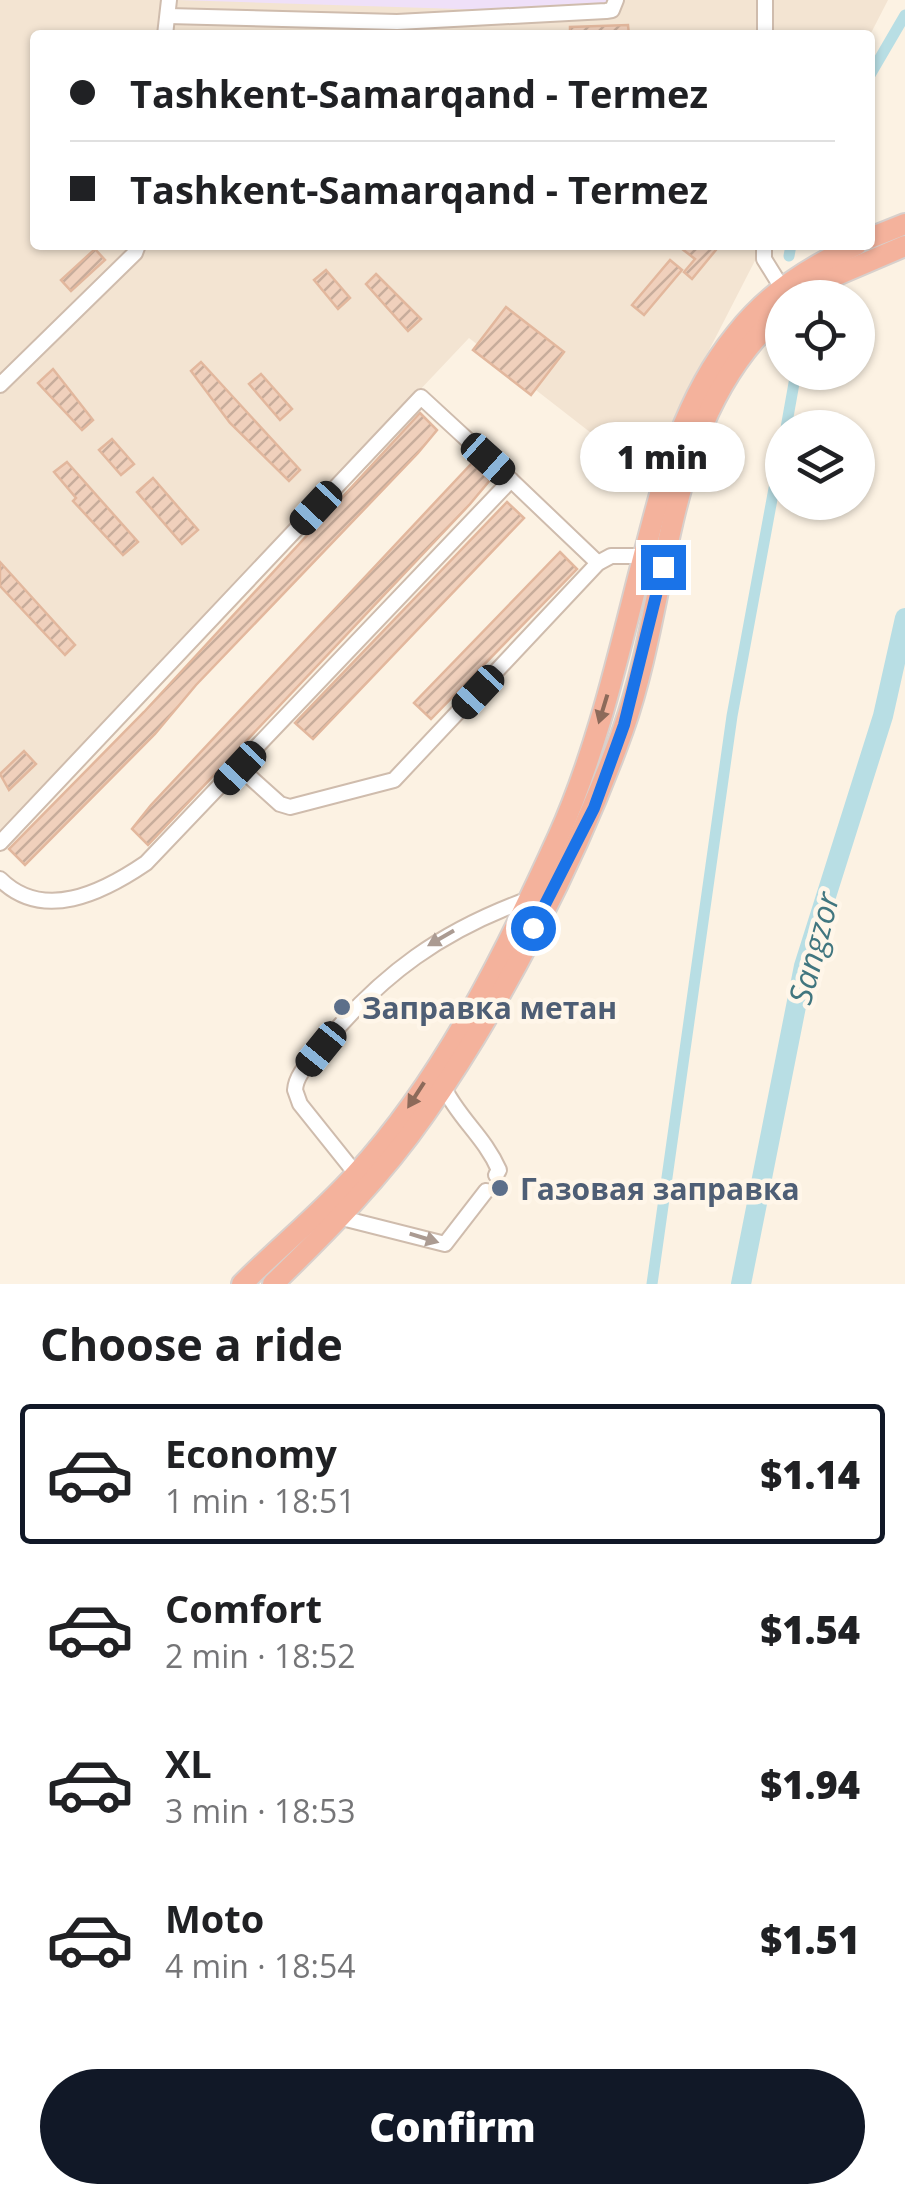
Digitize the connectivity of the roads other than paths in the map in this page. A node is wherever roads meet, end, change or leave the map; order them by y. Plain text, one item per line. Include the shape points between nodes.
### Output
1 (169, 0) edge
2 (616, 0) edge
3 (765, 0) edge
4 (168, 16) junction
5 (166, 30) edge
6 (765, 30) edge
7 (905, 224) edge
8 (875, 242) edge
9 (875, 244) edge
10 (905, 246) edge
11 (136, 250) edge
12 (861, 250) edge
13 (764, 252) edge
14 (784, 280) edge
15 (812, 280) edge
16 (765, 312) edge
17 (765, 331) edge
18 (0, 385) edge
19 (511, 480) junction
20 (644, 556) junction
21 (598, 563) junction
22 (617, 661) junction
23 (641, 666) junction
24 (240, 768) junction
25 (0, 844) edge
26 (0, 879) edge
27 (530, 899) junction
28 (443, 1086) junction
29 (356, 1174) junction
30 (496, 1175) dead end
31 (486, 1190) dead end
32 (338, 1217) junction
33 (242, 1284) edge
34 (273, 1284) edge

1 - 4 street
2 - 4 street via 606,12 397,22
3 - 6 street
4 - 5 street
7 - 8 highway
9 - 10 highway
11 - 18 street
12 - 15 highway
13 - 14 street
16 - 20 highway via 735,334 697,396 663,480
17 - 23 highway via 734,367 680,485
19 - 21 street
19 - 24 street
19 - 25 street via 421,397
20 - 21 street
20 - 22 highway
21 - 24 street via 394,780 290,807
22 - 23 highway via 630,655
22 -> 27 highway via 583,774
23 - 28 highway via 573,853
24 - 26 street via 121,880 50,903 31,902
27 -> 29 highway via 420,1090
27 -> 29 street via 432,942 359,1003 302,1072 294,1090 300,1104
28 - 30 street via 453,1107 486,1140
28 - 32 highway
29 - 33 highway
32 -> 31 street via 445,1244
32 - 34 highway

